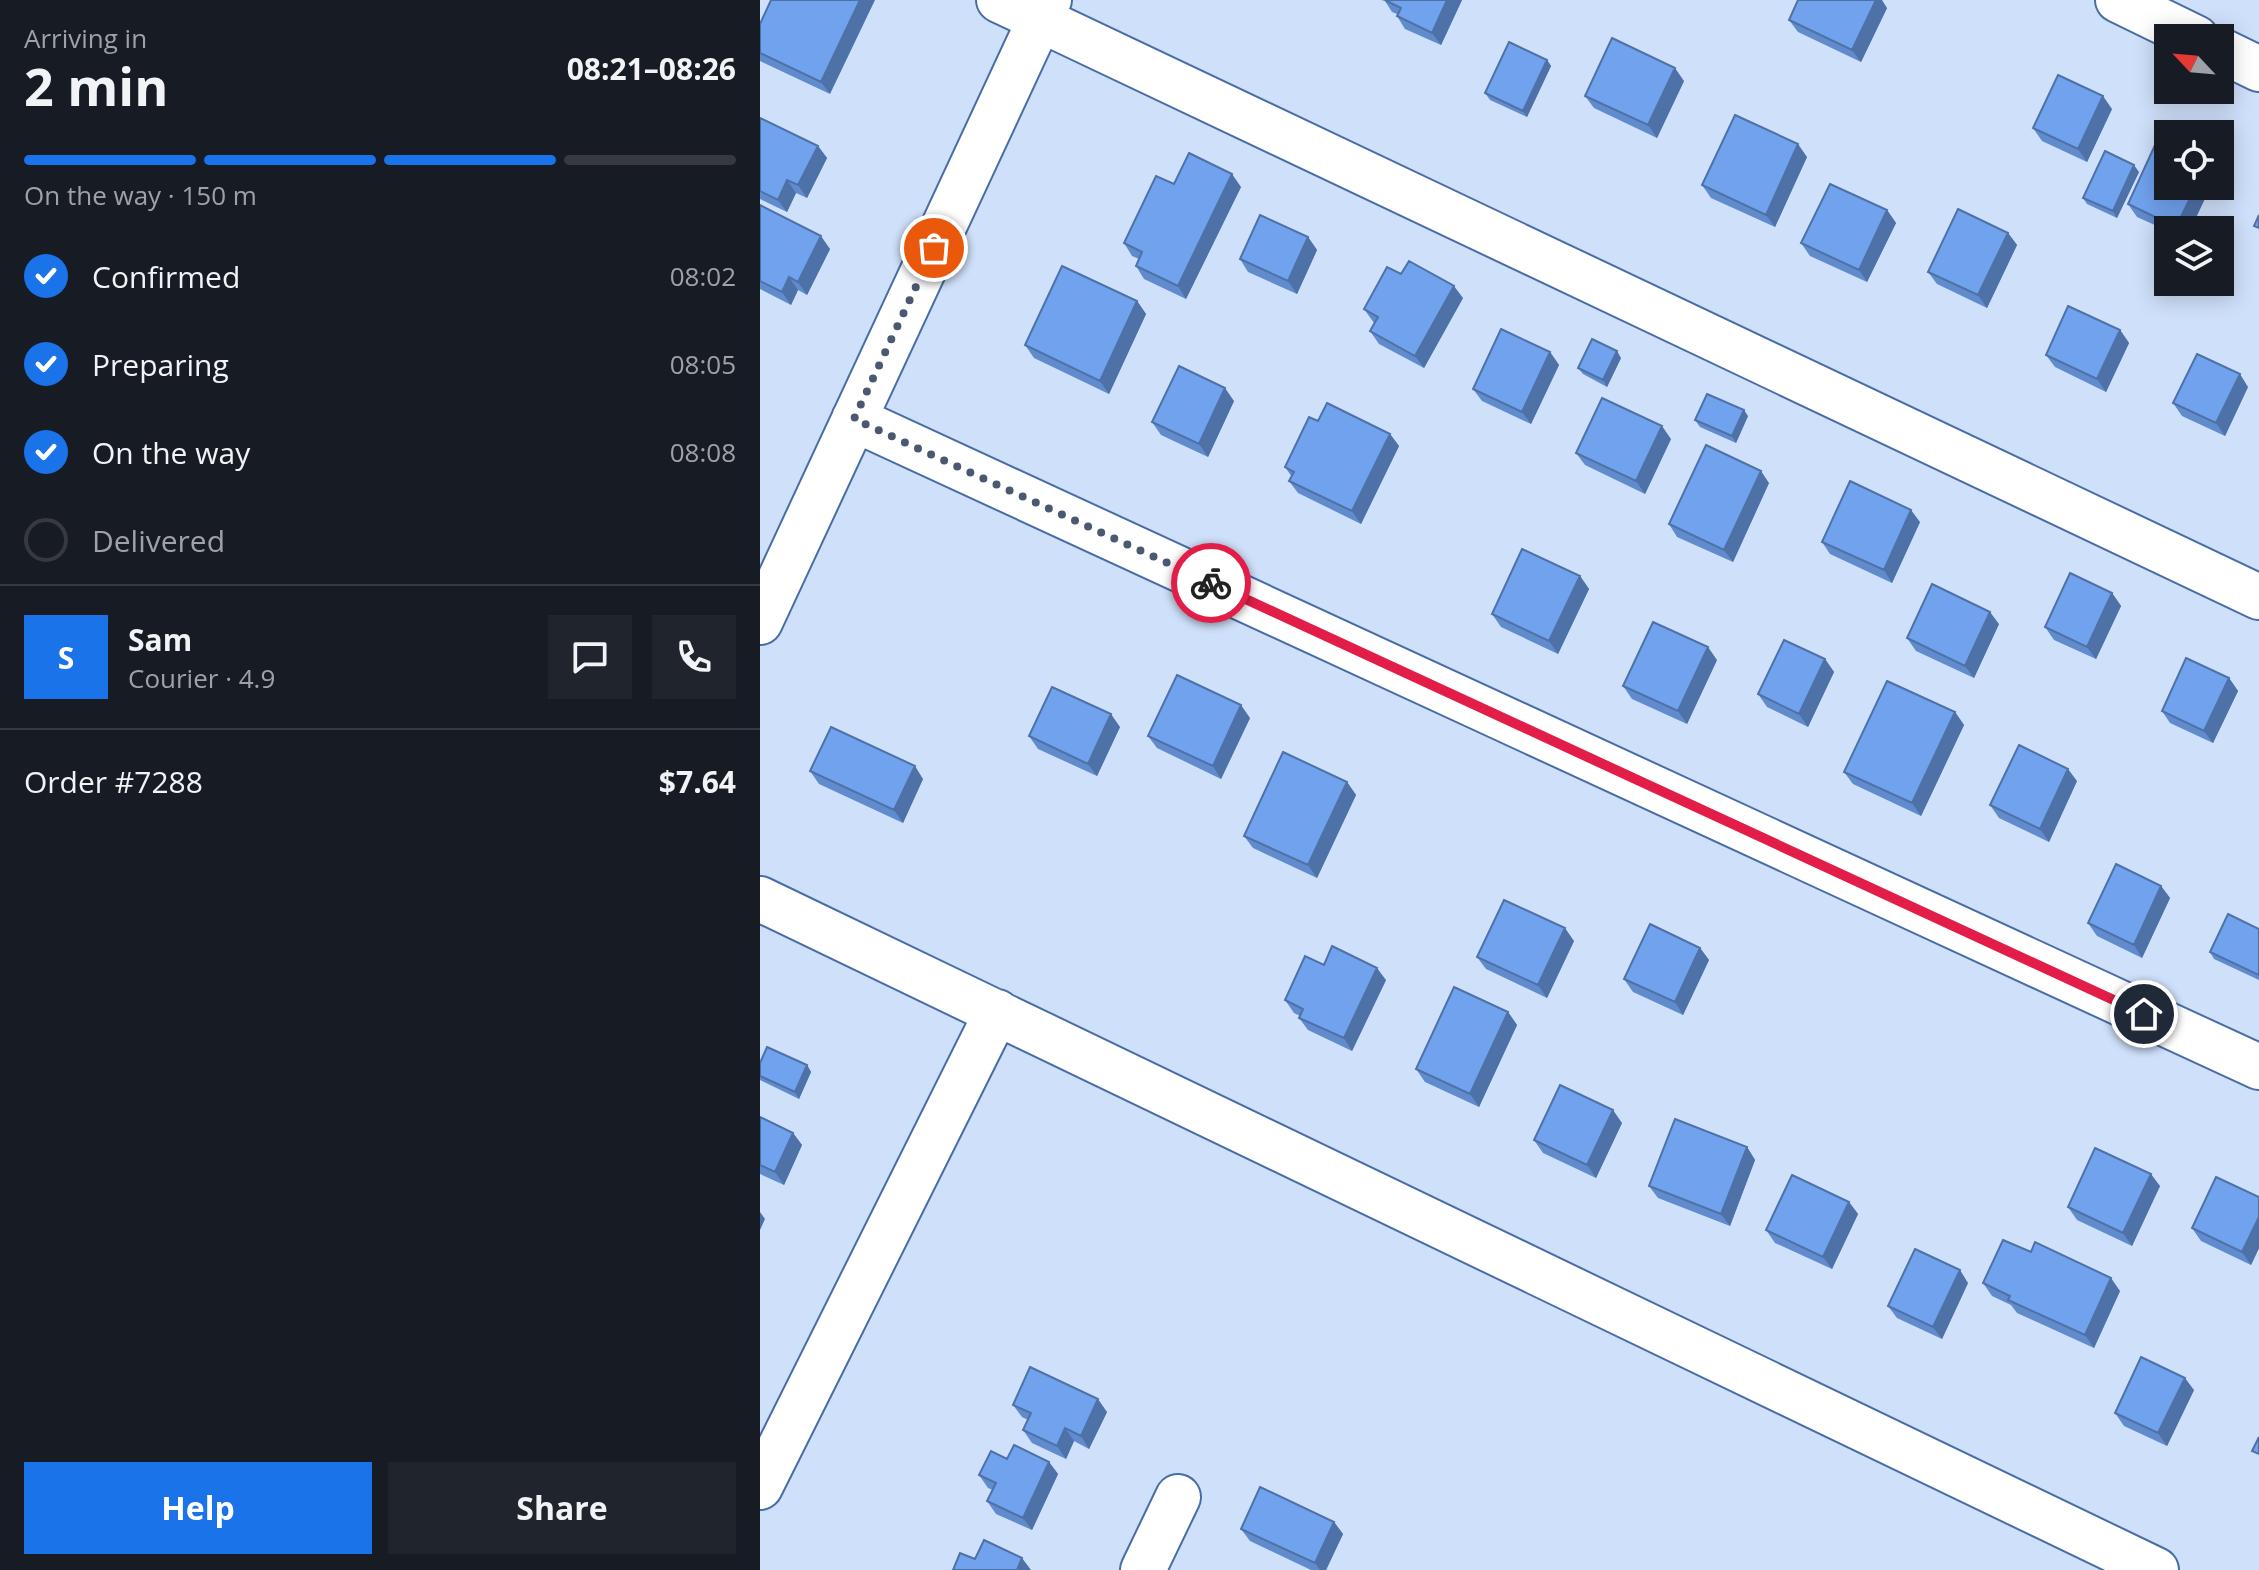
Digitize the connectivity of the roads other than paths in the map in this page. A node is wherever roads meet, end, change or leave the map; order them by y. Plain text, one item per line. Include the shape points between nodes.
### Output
1 (999, 0) edge
2 (2118, 0) edge
3 (1045, 10) edge
4 (2167, 24) edge
5 (2234, 57) edge
6 (2259, 69) edge
7 (854, 419) junction
8 (2259, 597) edge
9 (760, 622) edge
10 (760, 899) edge
11 (997, 1012) junction
12 (2259, 1067) edge
13 (760, 1487) edge
14 (1178, 1497) dead end
15 (1143, 1570) edge
16 (2156, 1570) edge

1 - 3 street
2 - 4 street
3 - 7 street
3 - 8 street
5 - 6 street
7 - 9 street
7 - 12 street
10 - 11 street
11 - 13 street
11 - 16 street
14 - 15 street

